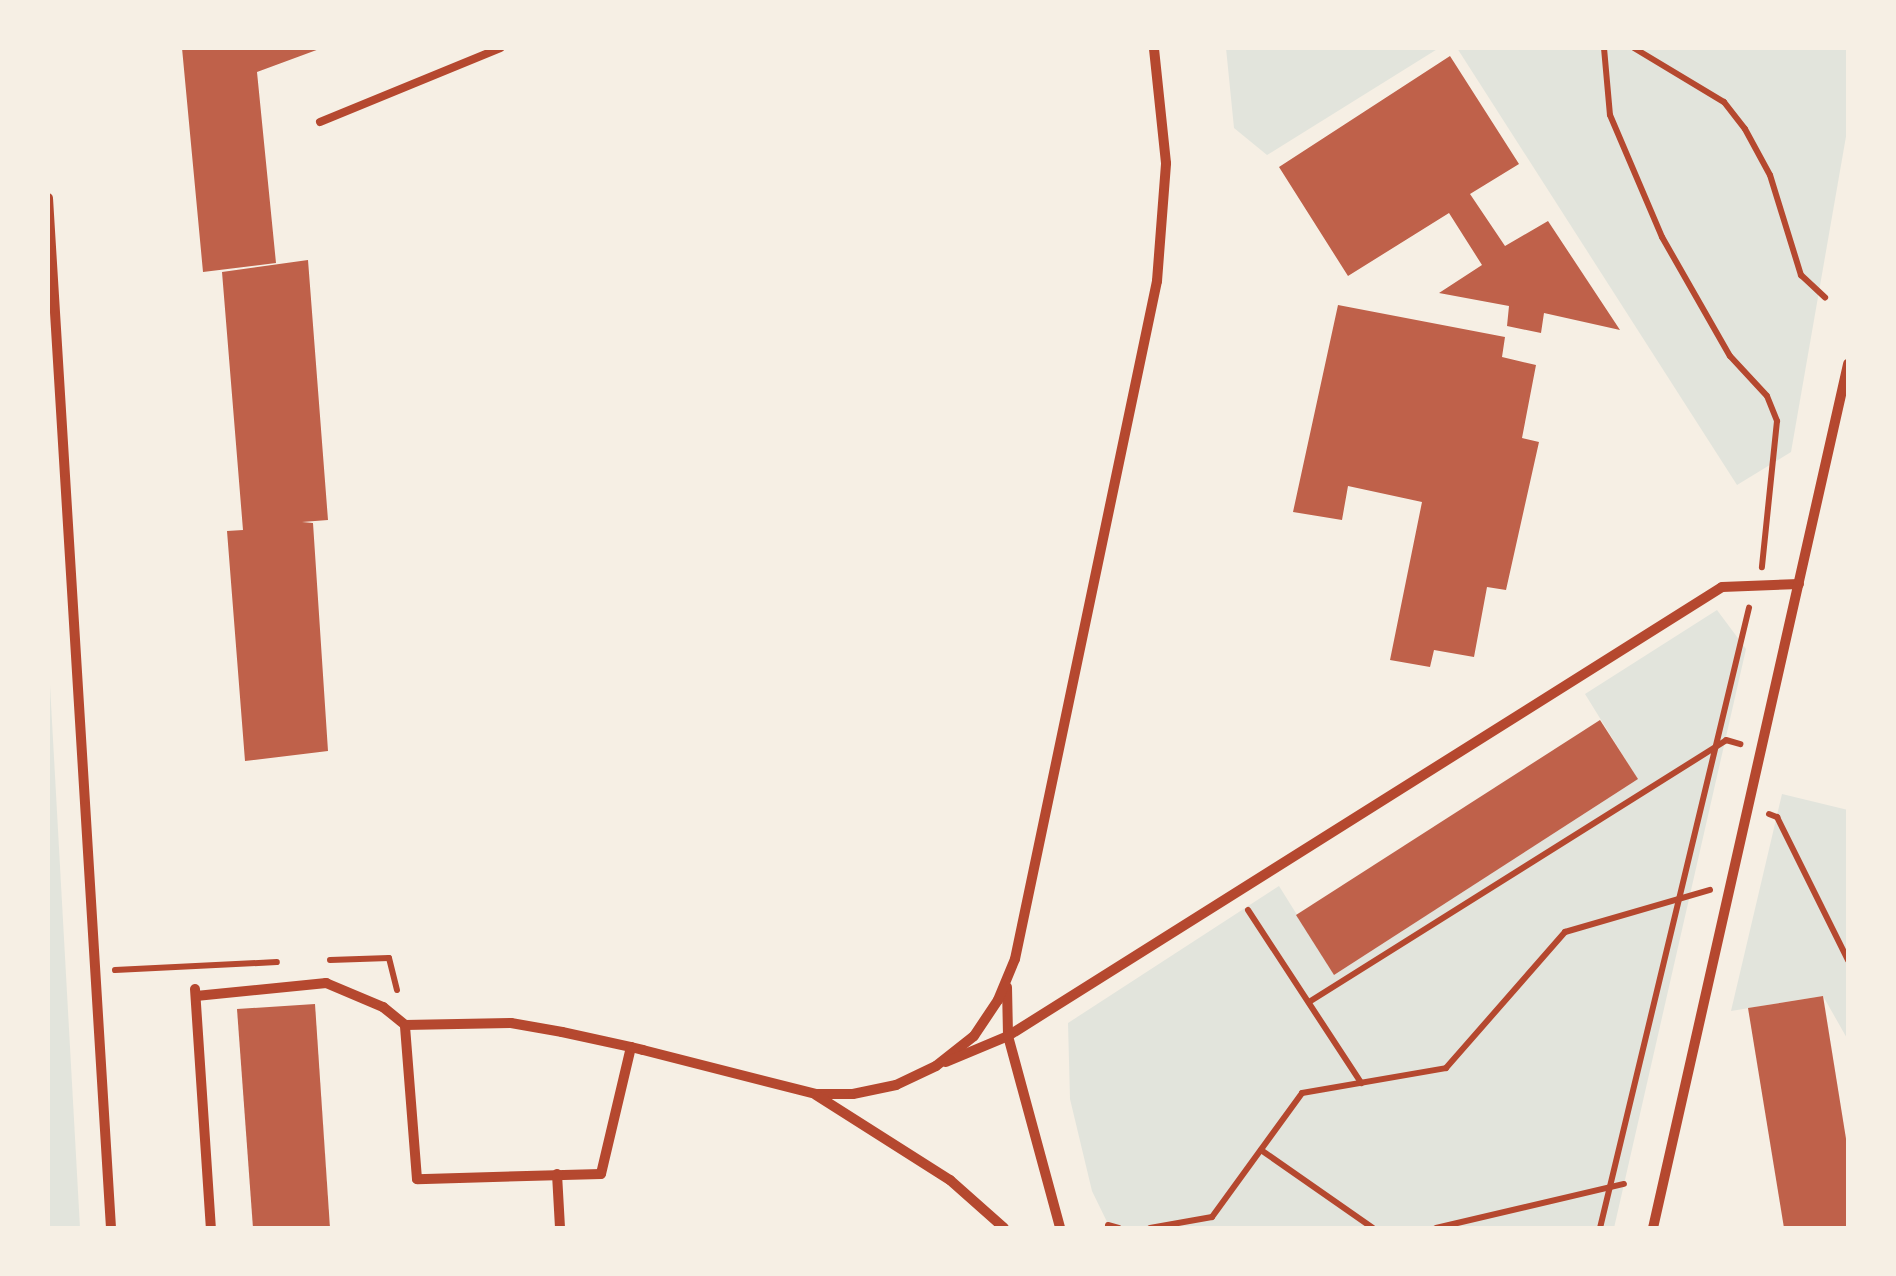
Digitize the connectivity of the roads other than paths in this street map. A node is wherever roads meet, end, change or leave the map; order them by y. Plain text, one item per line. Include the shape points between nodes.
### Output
1 (500, 48) edge
2 (1154, 48) edge
3 (320, 122) dead end
4 (48, 198) edge
5 (1848, 364) edge
6 (1799, 584) junction
7 (1007, 983) junction
8 (406, 1025) junction
9 (1008, 1036) junction
10 (631, 1047) junction
11 (936, 1066) junction
12 (815, 1094) junction
13 (557, 1174) junction
14 (111, 1228) edge
15 (212, 1228) edge
16 (560, 1228) edge
17 (1004, 1228) edge
18 (1060, 1228) edge
19 (1653, 1228) edge

1 - 3 lane
2 - 7 street via 1166,162 1158,281
4 - 14 street
5 - 6 street
6 - 9 street via 1722,587
6 - 19 street
7 - 9 street
7 - 11 street via 974,1036
8 - 10 street via 477,1020
8 - 13 street via 416,1178
8 - 15 street via 326,983 195,993
9 - 11 street
9 - 18 street
10 - 12 street
10 - 13 street via 602,1174
11 - 12 street via 896,1085
12 - 17 street via 950,1180
13 - 16 street

